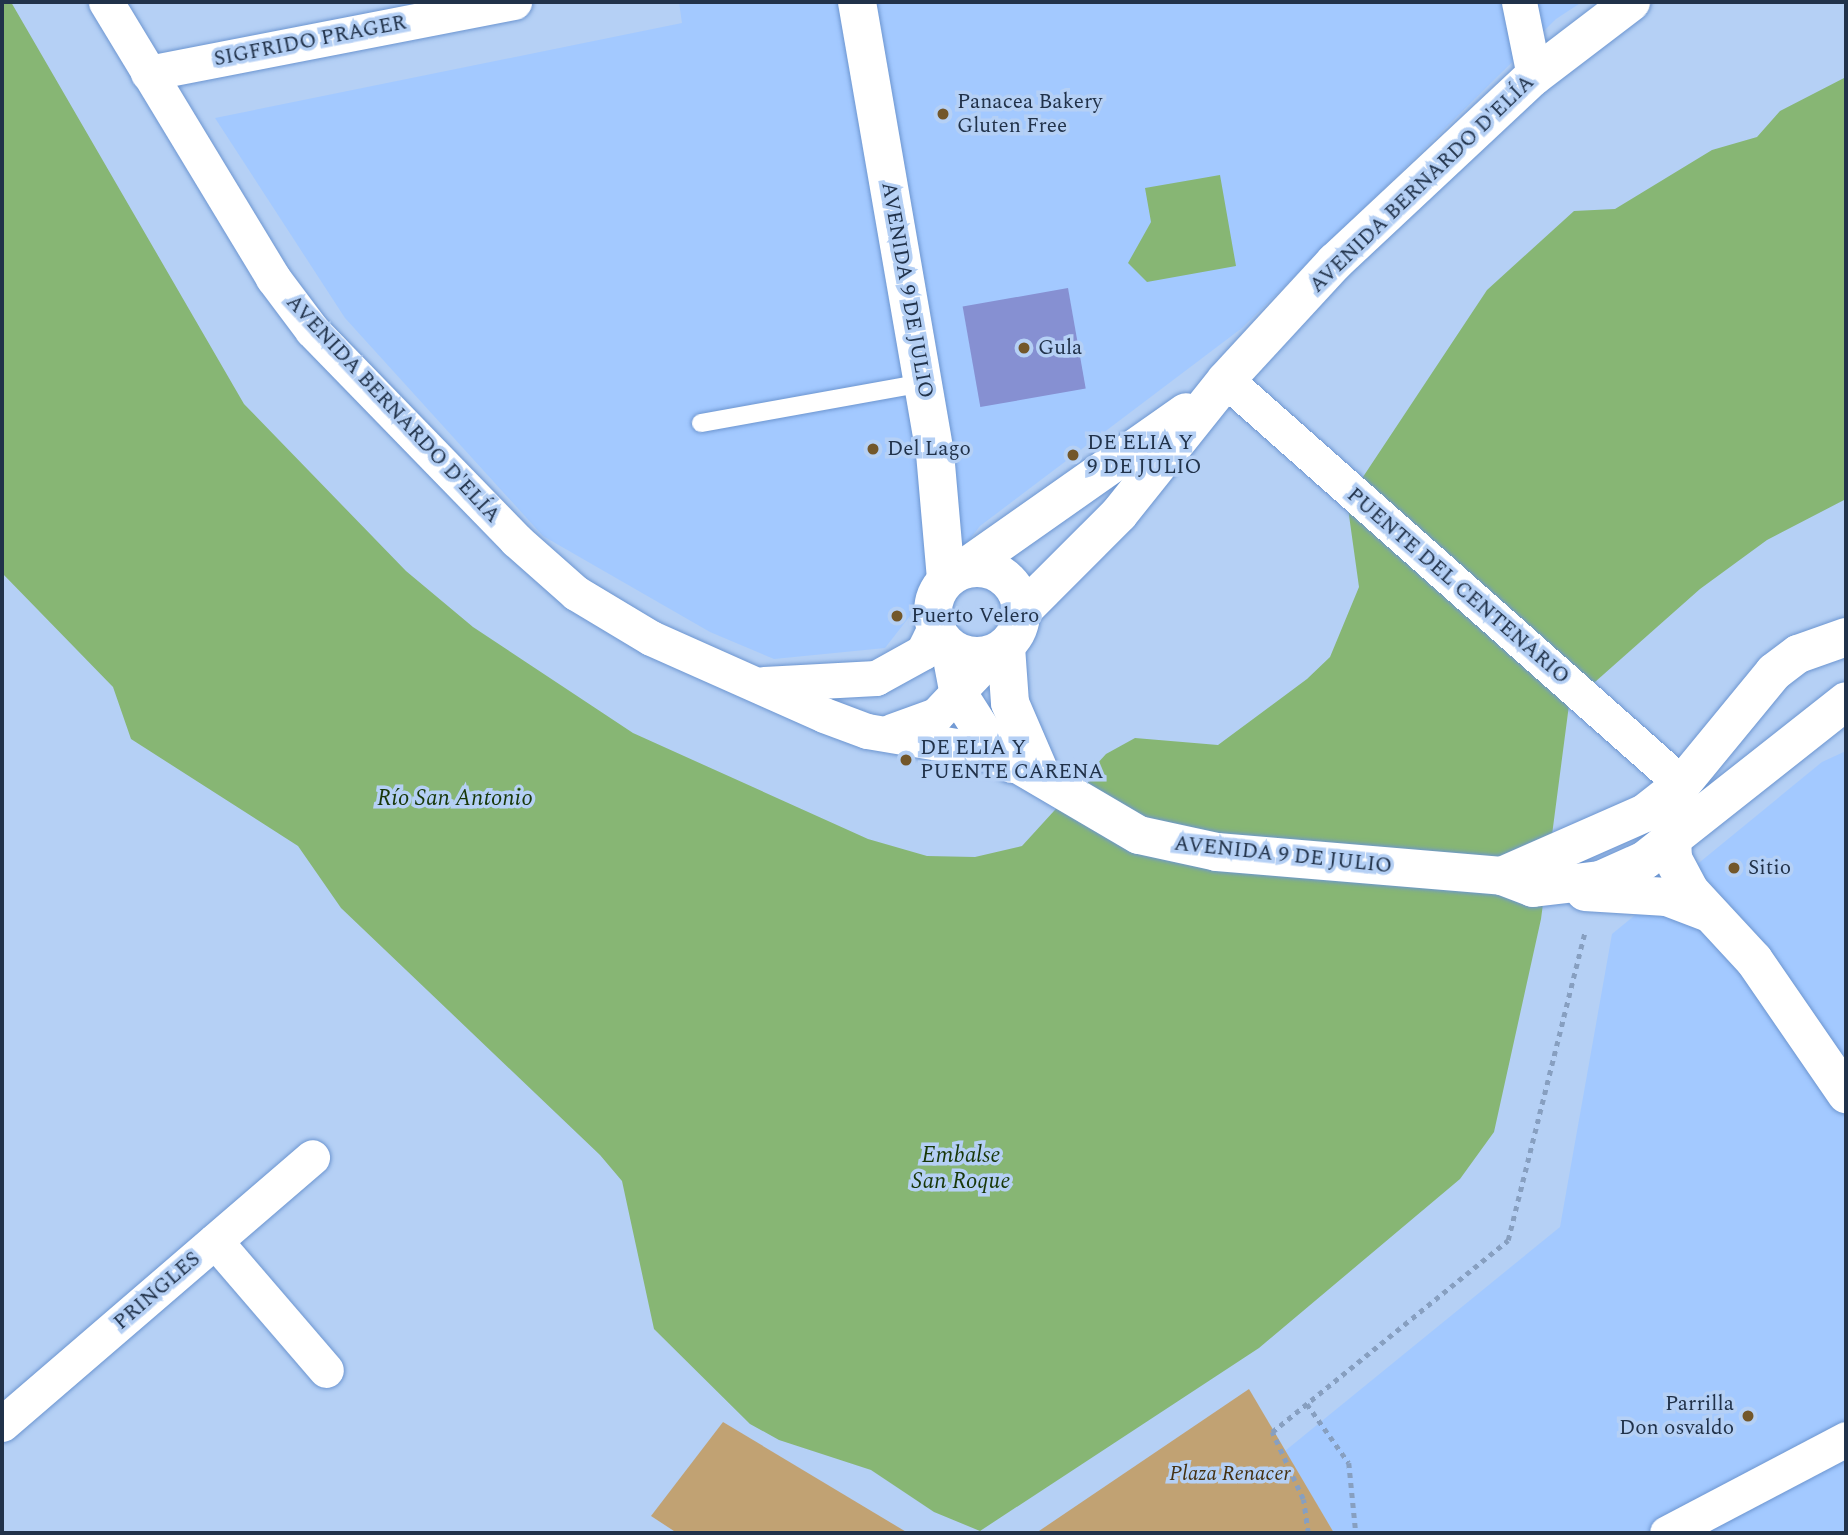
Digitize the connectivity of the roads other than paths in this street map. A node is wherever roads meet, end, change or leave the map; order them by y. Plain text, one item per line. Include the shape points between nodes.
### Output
1 (106, 2) edge
2 (514, 2) edge
3 (857, 2) edge
4 (1519, 2) edge
5 (1631, 2) edge
6 (148, 72) junction
7 (1534, 76) junction
8 (1226, 380) junction
9 (923, 383) junction
10 (701, 423) dead end
11 (953, 576) junction
12 (1022, 611) junction
13 (943, 637) junction
14 (1846, 637) edge
15 (999, 651) junction
16 (753, 684) junction
17 (959, 695) junction
18 (1846, 701) edge
19 (882, 734) junction
20 (1026, 770) junction
21 (1682, 784) junction
22 (1670, 844) junction
23 (1518, 882) junction
24 (1709, 913) junction
25 (1846, 1094) edge
26 (312, 1157) dead end
27 (215, 1241) junction
28 (326, 1370) dead end
29 (2, 1424) edge
30 (1846, 1439) edge
31 (1667, 1533) edge

1 - 6 street, AVENIDA BERNARDO D'ELÍA
2 - 6 street, SIGFRIDO PRAGER
3 - 9 main road, AVENIDA 9 DE JULIO
4 - 7 street
5 - 7 main road, AVENIDA BERNARDO D'ELÍA
6 - 16 street, AVENIDA BERNARDO D'ELÍA via 304,319 516,540 598,606
7 - 8 main road, AVENIDA BERNARDO D'ELÍA via 1335,262
8 - 11 main road, AVENIDA BERNARDO D'ELÍA via 1146,444
8 - 12 main road, AVENIDA BERNARDO D'ELÍA via 1168,459
8 - 21 street, PUENTE DEL CENTENARIO
9 - 10 lane
9 - 11 main road, AVENIDA 9 DE JULIO
11 - 12 main road via 1001,575
11 - 13 main road via 934,602
12 - 15 main road
13 - 15 main road via 973,657
13 - 16 street, AVENIDA BERNARDO D'ELÍA via 876,678
13 - 17 main road, AVENIDA 9 DE JULIO
14 - 21 main road via 1798,653 1774,672
15 - 17 street
15 - 20 main road
16 - 19 street, AVENIDA BERNARDO D'ELÍA
17 - 19 street via 936,715
17 - 20 main road, AVENIDA 9 DE JULIO via 982,737
18 - 22 main road via 1774,752
19 - 20 street, AVENIDA BERNARDO D'ELÍA via 955,743
20 - 23 main road, AVENIDA 9 DE JULIO via 1110,822 1166,843
21 - 22 main road
21 - 23 main road via 1620,828
22 - 23 main road via 1600,880
22 - 24 main road via 1679,874
23 - 24 main road via 1667,897
24 - 25 main road via 1754,960
26 - 27 street, PRINGLES
27 - 28 street
27 - 29 street, PRINGLES
30 - 31 street

